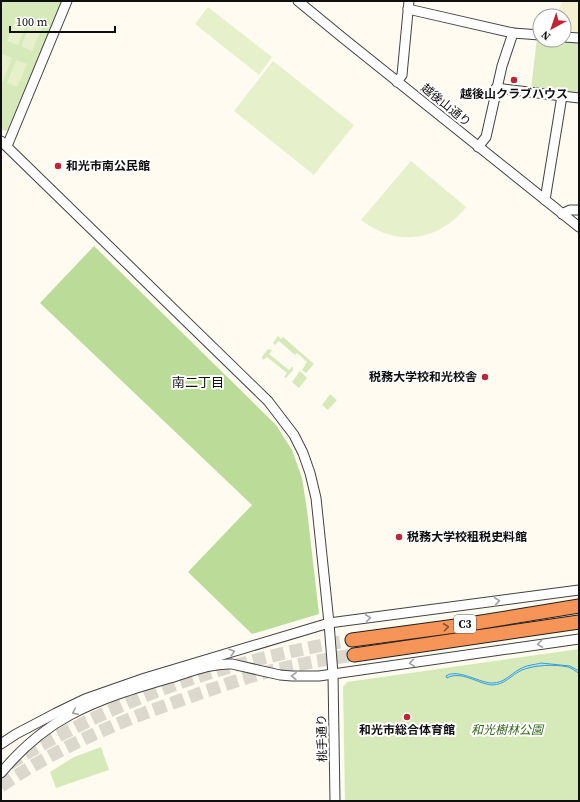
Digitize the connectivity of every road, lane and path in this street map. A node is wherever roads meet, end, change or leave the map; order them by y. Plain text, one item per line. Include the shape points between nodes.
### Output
1 (67, 1) edge
2 (298, 1) edge
3 (409, 5) edge
4 (513, 33) junction
5 (532, 34) edge
6 (397, 82) junction
7 (496, 88) junction
8 (562, 96) junction
9 (579, 98) edge
10 (4, 144) edge
11 (478, 147) junction
12 (545, 200) junction
13 (579, 210) edge
14 (562, 214) junction
15 (579, 227) edge
16 (579, 590) edge
17 (579, 606) edge
18 (579, 622) edge
19 (329, 623) junction
20 (579, 639) edge
21 (352, 640) tunnel mouth
22 (354, 655) tunnel mouth
23 (333, 674) junction
24 (1, 744) edge
25 (1, 773) edge
26 (335, 801) edge

1 - 10 street
2 - 6 street, 越後山通り
3 - 4 street
3 - 6 street via 402,75
4 - 5 street
4 - 7 street
6 - 11 street, 越後山通り
7 - 8 street
7 - 11 street via 486,137
8 - 9 street
8 - 12 street
10 - 19 street, 桃手通り via 268,401 294,435 310,473 316,498
11 - 12 street, 越後山通り
12 - 14 street, 越後山通り
13 - 14 street via 570,210
14 - 15 street, 越後山通り
19 -> 16 street
21 -> 17 highway, C3
18 - 22 highway, C3
19 - 23 street, 桃手通り
24 -> 19 street via 85,700 145,678
20 -> 23 street
23 -> 25 street via 292,676 232,664 205,667 118,694 69,715 32,741
23 - 26 street, 桃手通り

